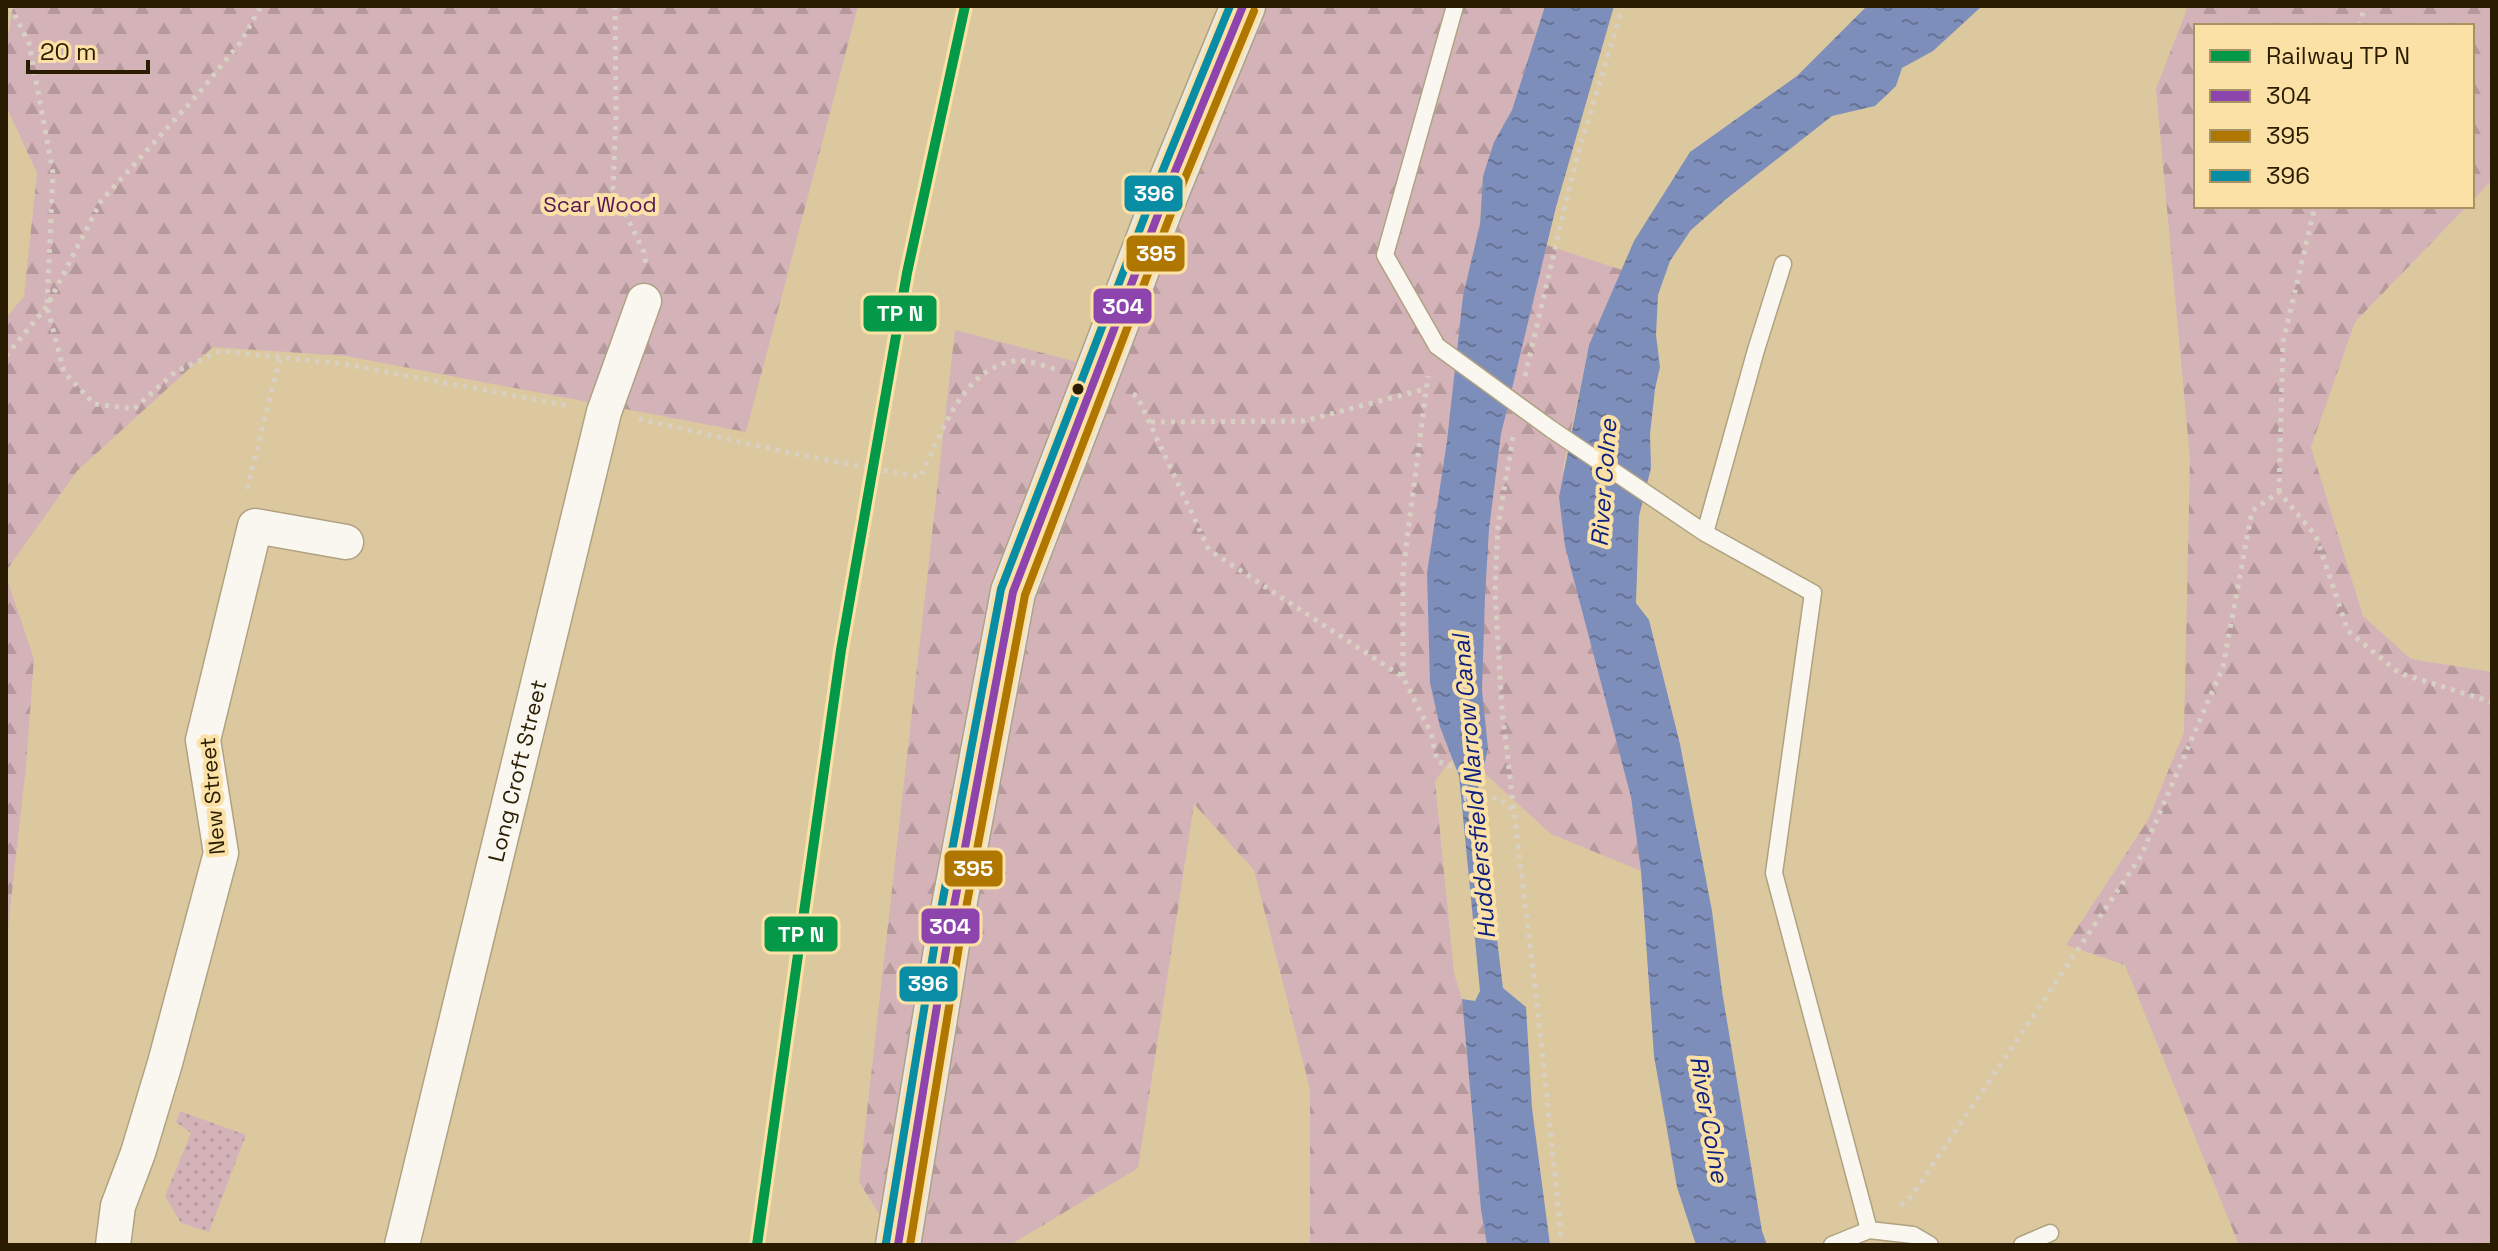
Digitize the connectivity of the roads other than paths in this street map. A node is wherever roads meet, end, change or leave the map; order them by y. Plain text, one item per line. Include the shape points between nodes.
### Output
1 (1243, 6) edge
2 (1455, 6) edge
3 (1783, 264) dead end
4 (644, 301) road end
5 (1705, 533) junction
6 (346, 542) dead end
7 (1869, 1230) junction
8 (2050, 1233) dead end
9 (113, 1245) edge
10 (402, 1245) edge
11 (898, 1245) edge
12 (1832, 1245) edge
13 (1930, 1245) edge
14 (2022, 1245) edge

1 - 11 street via 1013,592 948,938
2 - 5 lane, bridge via 1385,255 1437,346
3 - 5 lane
4 - 10 street, Long Croft Street via 604,412
5 - 7 lane via 1813,593 1774,873
6 - 9 street, New Street via 255,526 203,740 221,853 165,1063 118,1206
7 - 12 lane
7 - 13 lane via 1913,1235
8 - 14 lane

